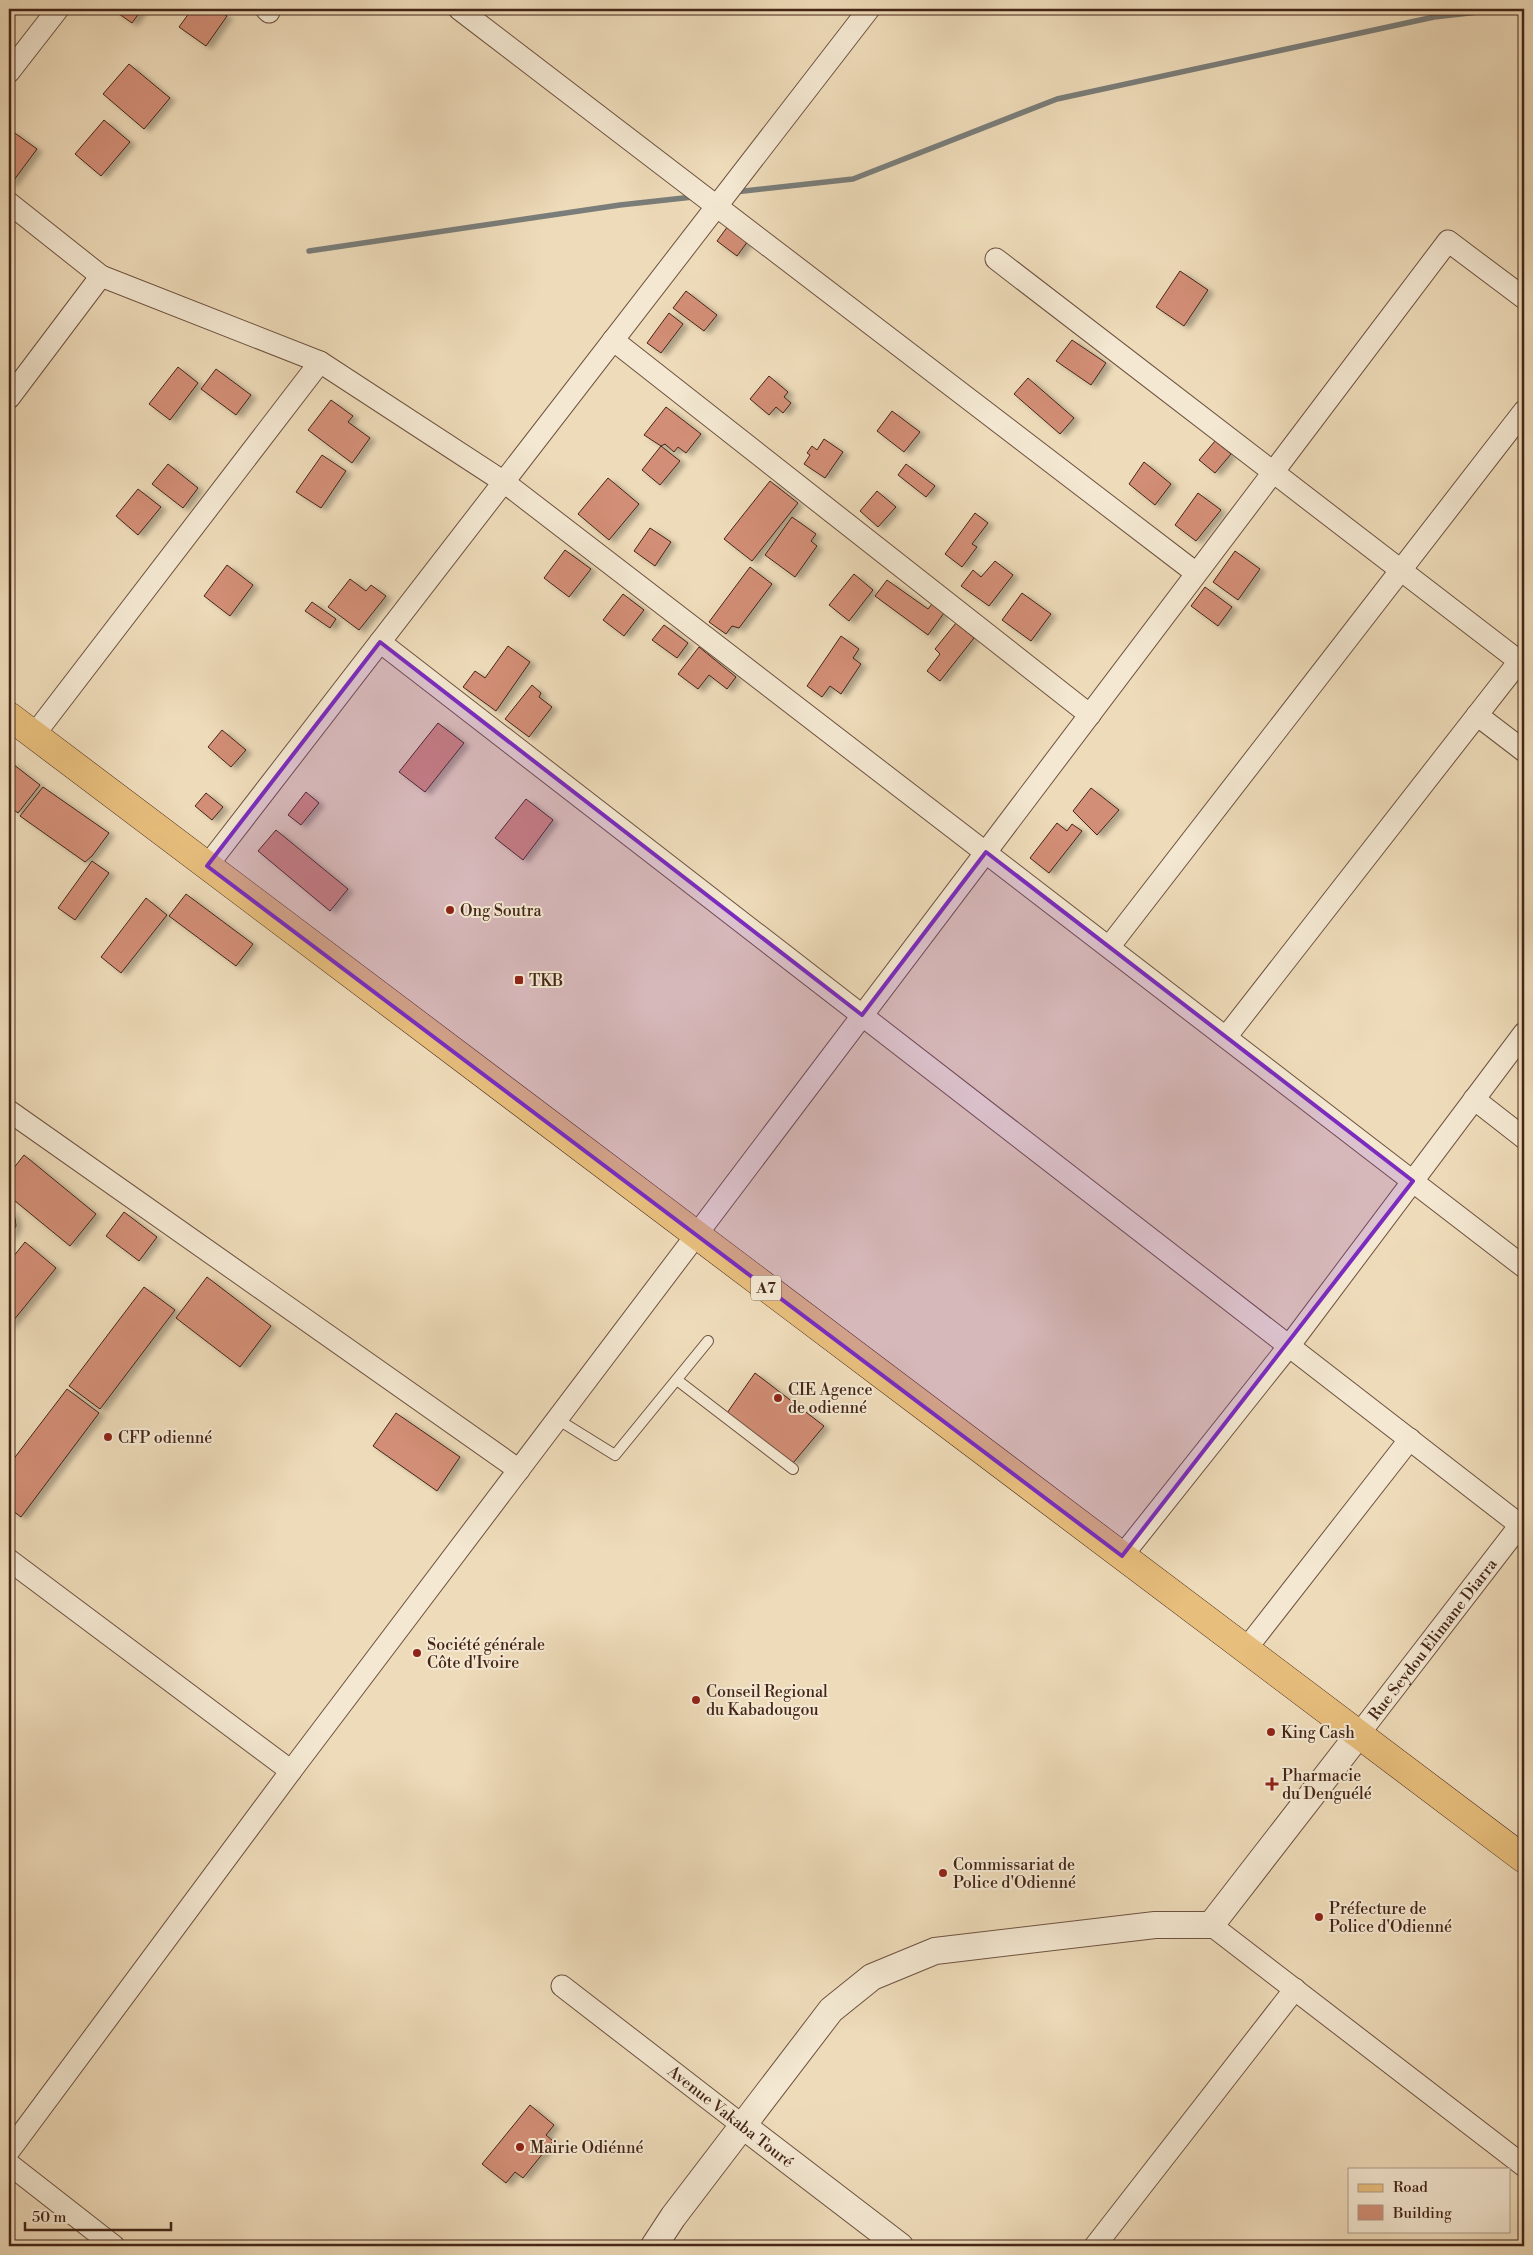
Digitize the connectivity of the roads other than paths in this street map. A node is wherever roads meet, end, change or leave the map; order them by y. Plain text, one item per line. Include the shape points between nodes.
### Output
1 (58, 9) edge
2 (458, 9) edge
3 (869, 9) edge
4 (9, 72) edge
5 (9, 203) edge
6 (716, 206) junction
7 (996, 259) dead end
8 (101, 276) junction
9 (1524, 298) edge
10 (613, 340) junction
11 (320, 362) junction
12 (9, 398) edge
13 (1524, 411) edge
14 (1273, 472) junction
15 (504, 482) junction
16 (1401, 570) junction
17 (1196, 573) junction
18 (380, 642) junction
19 (1522, 658) edge
20 (1090, 715) junction
21 (1477, 715) junction
22 (9, 716) edge
23 (34, 735) junction
24 (1524, 751) edge
25 (986, 852) junction
26 (207, 866) junction
27 (1109, 947) junction
28 (862, 1015) junction
29 (1524, 1033) edge
30 (1226, 1037) junction
31 (1474, 1099) junction
32 (9, 1111) edge
33 (1524, 1138) edge
34 (1413, 1181) junction
35 (697, 1235) junction
36 (1524, 1267) edge
37 (708, 1341) dead end
38 (1289, 1346) junction
39 (677, 1380) junction
40 (557, 1419) junction
41 (1410, 1439) junction
42 (793, 1469) dead end
43 (519, 1470) junction
44 (1522, 1522) edge
45 (1122, 1556) junction
46 (9, 1560) edge
47 (1246, 1649) junction
48 (1359, 1734) junction
49 (291, 1771) junction
50 (1524, 1859) edge
51 (1211, 1925) junction
52 (562, 1986) dead end
53 (1295, 1989) junction
54 (742, 2125) junction
55 (9, 2152) edge
56 (9, 2164) edge
57 (1524, 2166) edge
58 (114, 2246) edge
59 (654, 2246) edge
60 (900, 2246) edge
61 (1095, 2246) edge

1 - 4 street
2 - 6 street
3 - 6 street
5 - 8 street
6 - 10 street
6 - 17 street
7 - 14 street
8 - 11 street
8 - 12 street
9 - 14 street via 1448,241
10 - 15 street
10 - 20 street
11 - 15 street
11 - 23 street
13 - 16 street
14 - 16 street
14 - 17 street
15 - 18 street
15 - 25 street
16 - 19 street
16 - 27 street
17 - 20 street
18 - 26 street
18 - 28 street
19 - 21 street
20 - 25 street
21 - 24 street
21 - 30 street
22 - 23 main road, A7
23 - 26 main road, A7
25 - 27 street
25 - 28 street
26 - 35 main road, A7
27 - 30 street
28 - 35 street
28 - 38 street
29 - 31 street
30 - 34 street
31 - 33 street
31 - 34 street
32 - 43 street
34 - 36 street
34 - 38 street
35 - 40 street
35 - 45 main road, A7
37 - 39 lane
38 - 41 street
38 - 45 street
39 - 40 lane via 616,1455
39 - 42 lane
40 - 43 street
41 - 44 street
41 - 47 street
43 - 49 street
44 - 48 street, Rue Seydou Elimane Diarra
45 - 47 main road, A7
46 - 49 street
47 - 48 main road, A7
48 - 50 main road, A7
48 - 51 street, Rue Seydou Elimane Diarra
49 - 55 street
51 - 53 street
51 - 54 street via 1154,1925 935,1951 872,1977 831,2010
52 - 54 street, Avenue Vakaba Touré
53 - 57 street
53 - 61 street
54 - 59 street
54 - 60 street, Avenue Vakaba Touré
56 - 58 street

